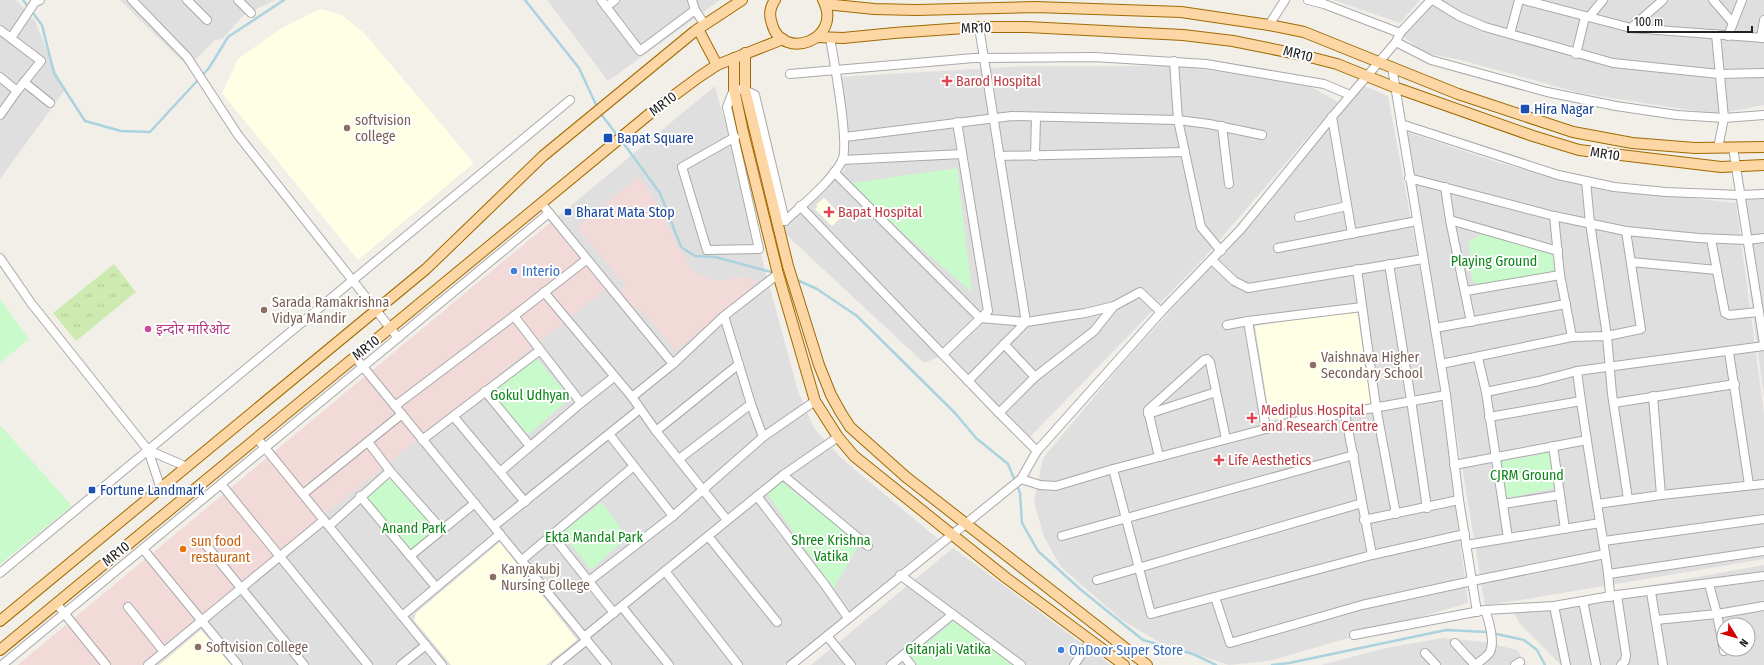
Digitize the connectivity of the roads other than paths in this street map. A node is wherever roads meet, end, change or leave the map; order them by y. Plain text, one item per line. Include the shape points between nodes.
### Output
1 (132, 0) edge
2 (187, 0) edge
3 (238, 0) edge
4 (600, 0) edge
5 (615, 0) edge
6 (692, 0) edge
7 (742, 0) edge
8 (775, 0) edge
9 (1285, 0) edge
10 (1308, 0) edge
11 (1432, 0) edge
12 (1519, 0) edge
13 (1524, 0) edge
14 (1603, 0) edge
15 (1663, 0) edge
16 (1712, 0) edge
17 (1742, 0) edge
18 (37, 1) edge
19 (824, 2) edge
20 (841, 3) edge
21 (1550, 3) edge
22 (958, 4) edge
23 (606, 7) junction
24 (695, 10) junction
25 (251, 13) dead end
26 (1587, 17) junction
27 (207, 20) dead end
28 (1764, 20) edge
29 (1733, 23) junction
30 (1269, 24) junction
31 (702, 27) junction
32 (979, 27) junction
33 (1631, 28) junction
34 (0, 30) edge
35 (1400, 33) junction
36 (1510, 34) junction
37 (1716, 34) junction
38 (1728, 36) junction
39 (817, 37) junction
40 (11, 38) junction
41 (830, 38) junction
42 (1762, 38) edge
43 (783, 39) junction
44 (1396, 42) junction
45 (744, 54) junction
46 (1576, 54) junction
47 (734, 58) junction
48 (984, 58) junction
49 (1174, 61) junction
50 (1379, 62) junction
51 (717, 65) junction
52 (1392, 67) junction
53 (835, 71) junction
54 (1764, 73) edge
55 (790, 74) dead end
56 (1718, 74) junction
57 (1366, 76) junction
58 (0, 77) edge
59 (24, 82) junction
60 (1394, 87) junction
61 (734, 89) junction
62 (745, 90) junction
63 (16, 91) junction
64 (1350, 95) junction
65 (570, 100) dead end
66 (50, 103) dead end
67 (0, 114) edge
68 (1764, 115) edge
69 (1036, 117) junction
70 (1332, 117) junction
71 (993, 118) junction
72 (1724, 118) junction
73 (1178, 120) junction
74 (957, 122) junction
75 (1401, 124) junction
76 (1222, 126) junction
77 (1262, 135) dead end
78 (735, 137) junction
79 (844, 137) junction
80 (1764, 147) edge
81 (1718, 148) junction
82 (1733, 148) junction
83 (1185, 152) junction
84 (962, 154) junction
85 (999, 156) junction
86 (1035, 156) junction
87 (842, 160) junction
88 (1764, 165) edge
89 (1737, 167) junction
90 (834, 172) junction
91 (1409, 178) junction
92 (1586, 181) junction
93 (1229, 184) dead end
94 (1445, 187) junction
95 (1764, 194) edge
96 (1740, 195) junction
97 (541, 203) junction
98 (800, 206) junction
99 (1347, 206) junction
100 (549, 213) junction
101 (1554, 216) junction
102 (1299, 217) dead end
103 (1450, 220) junction
104 (1417, 221) junction
105 (1590, 223) junction
106 (1626, 231) junction
107 (1352, 234) junction
108 (1764, 238) edge
109 (1711, 239) junction
110 (1747, 240) junction
111 (1278, 248) dead end
112 (1220, 251) junction
113 (1558, 251) junction
114 (0, 258) edge
115 (1423, 259) junction
116 (586, 260) junction
117 (1212, 260) junction
118 (1631, 262) junction
119 (1389, 264) junction
120 (1357, 269) junction
121 (1718, 270) junction
122 (778, 274) junction
123 (1560, 275) junction
124 (352, 281) junction
125 (1466, 291) junction
126 (544, 292) junction
127 (1566, 304) junction
128 (1114, 306) junction
129 (1362, 307) junction
130 (376, 311) junction
131 (1161, 312) junction
132 (1758, 312) junction
133 (514, 316) junction
134 (724, 316) junction
135 (980, 318) junction
136 (1248, 321) junction
137 (1026, 322) junction
138 (1471, 322) junction
139 (1227, 326) dead end
140 (390, 328) junction
141 (1435, 328) junction
142 (1607, 336) junction
143 (1572, 337) junction
144 (398, 338) junction
145 (1004, 344) junction
146 (1764, 345) edge
147 (539, 351) junction
148 (1729, 352) junction
149 (943, 354) junction
150 (355, 357) junction
151 (1478, 358) junction
152 (672, 364) junction
153 (739, 364) junction
154 (1441, 364) junction
155 (363, 366) junction
156 (1609, 366) junction
157 (1577, 371) junction
158 (614, 377) junction
159 (1035, 378) junction
160 (968, 381) junction
161 (1734, 384) junction
162 (485, 391) junction
163 (1216, 392) junction
164 (1486, 392) junction
165 (1446, 395) junction
166 (1653, 396) junction
167 (632, 397) junction
168 (1412, 400) junction
169 (815, 401) junction
170 (1581, 401) junction
171 (581, 402) junction
172 (1614, 403) junction
173 (751, 404) junction
174 (396, 406) junction
175 (1376, 407) junction
176 (640, 408) junction
177 (999, 413) junction
178 (1345, 413) junction
179 (402, 414) junction
180 (1148, 414) junction
181 (454, 417) junction
182 (1489, 417) junction
183 (1266, 429) junction
184 (656, 431) junction
185 (609, 434) junction
186 (763, 437) junction
187 (838, 437) junction
188 (257, 438) junction
189 (1226, 439) junction
190 (422, 440) junction
191 (1587, 440) junction
192 (368, 442) junction
193 (530, 446) junction
194 (1553, 446) junction
195 (265, 448) junction
196 (148, 450) junction
197 (1037, 451) junction
198 (1354, 455) junction
199 (1159, 456) junction
200 (1496, 457) junction
201 (679, 459) junction
202 (1454, 465) junction
203 (634, 466) junction
204 (187, 467) junction
205 (1112, 469) junction
206 (390, 471) junction
207 (500, 472) junction
208 (783, 475) junction
209 (1021, 479) junction
210 (221, 484) junction
211 (1764, 484) edge
212 (1749, 485) junction
213 (160, 489) junction
214 (703, 490) junction
215 (303, 494) junction
216 (1560, 495) junction
217 (1661, 495) junction
218 (360, 496) junction
219 (757, 496) junction
220 (1628, 499) junction
221 (1459, 500) junction
222 (525, 502) junction
223 (475, 503) junction
224 (1362, 503) junction
225 (1503, 504) junction
226 (1597, 504) junction
227 (1427, 508) junction
228 (1396, 514) junction
229 (673, 516) junction
230 (1126, 519) junction
231 (1764, 519) edge
232 (727, 520) junction
233 (1364, 520) junction
234 (326, 523) junction
235 (1600, 523) junction
236 (964, 524) junction
237 (494, 526) junction
238 (1565, 529) junction
239 (442, 530) junction
240 (500, 534) junction
241 (952, 534) junction
242 (1465, 534) junction
243 (552, 535) junction
244 (708, 536) junction
245 (1062, 536) dead end
246 (1508, 538) junction
247 (1604, 541) junction
248 (206, 545) dead end
249 (1466, 545) junction
250 (868, 546) dead end
251 (143, 549) junction
252 (1764, 551) edge
253 (1605, 554) junction
254 (1372, 555) junction
255 (280, 556) junction
256 (410, 556) junction
257 (522, 560) junction
258 (1138, 568) junction
259 (665, 571) junction
260 (0, 573) edge
261 (1610, 574) junction
262 (900, 575) junction
263 (1764, 576) edge
264 (1097, 580) dead end
265 (1472, 580) junction
266 (589, 581) junction
267 (1709, 584) junction
268 (436, 587) junction
269 (241, 588) junction
270 (1651, 592) junction
271 (1613, 596) junction
272 (1215, 597) junction
273 (1583, 601) junction
274 (56, 603) junction
275 (1554, 606) junction
276 (1764, 606) edge
277 (128, 607) dead end
278 (622, 607) junction
279 (1481, 611) junction
280 (64, 613) junction
281 (614, 613) junction
282 (953, 614) junction
283 (1717, 614) junction
284 (402, 616) junction
285 (1718, 617) edge
286 (848, 618) junction
287 (1656, 620) junction
288 (0, 621) edge
289 (202, 621) junction
290 (777, 622) dead end
291 (1354, 635) dead end
292 (826, 636) junction
293 (586, 639) junction
294 (1091, 640) junction
295 (1455, 643) dead end
296 (426, 645) junction
297 (0, 650) edge
298 (164, 652) junction
299 (1425, 653) dead end
300 (903, 655) junction
301 (2, 665) edge
302 (106, 665) edge
303 (148, 665) edge
304 (238, 665) edge
305 (304, 665) edge
306 (368, 665) edge
307 (401, 665) edge
308 (442, 665) edge
309 (556, 665) edge
310 (607, 665) edge
311 (669, 665) edge
312 (738, 665) edge
313 (791, 665) edge
314 (850, 665) edge
315 (891, 665) edge
316 (911, 665) edge
317 (1021, 665) edge
318 (1074, 665) edge
319 (1124, 665) edge
320 (1147, 665) edge
321 (1436, 665) edge
322 (1475, 665) edge
323 (1566, 665) edge
324 (1596, 665) edge
325 (1620, 665) edge
326 (1663, 665) edge

1 - 124 street via 187,56 238,135
2 - 27 street
3 - 25 street
4 - 23 street
5 - 23 street
6 - 24 street
7 - 31 main road, MR10
8 - 43 main road via 770,11 770,19 772,27
9 - 30 street
10 - 35 street
11 - 35 street
11 - 36 street via 1458,16
12 - 36 street
13 - 21 street
14 - 26 street
15 - 33 street
16 - 29 street
17 - 29 street
18 - 40 street
19 - 20 main road, MR10
19 - 39 main road via 827,11 825,26
20 - 22 main road, MR10 via 874,9
21 - 26 street
22 - 30 main road, MR10 via 1181,12
23 - 24 street via 640,51
24 - 31 street
26 - 33 street
26 - 46 street
28 - 42 street
29 - 38 street
30 - 50 main road, MR10 via 1304,32
31 - 51 main road
31 - 130 main road, MR10 via 543,156 426,269
32 - 41 main road, MR10
32 - 48 street
32 - 57 main road, MR10 via 1130,31 1233,41 1337,64
33 - 37 street
34 - 40 street
35 - 44 street
36 - 46 street
37 - 38 street
37 - 56 street
38 - 42 street
39 - 41 main road, MR10
39 - 43 main road via 801,44
40 - 59 street via 41,61
41 - 53 street
43 - 45 main road, MR10
44 - 50 street
44 - 72 street via 1431,60 1547,92 1677,115
45 - 47 main road, MR10
45 - 62 main road
46 - 56 street via 1613,63
47 - 51 main road, MR10
47 - 61 main road
48 - 49 street via 1094,57
48 - 53 street
48 - 71 street
49 - 64 street via 1324,84
49 - 73 street
50 - 52 main road, MR10
50 - 57 street
51 - 97 main road, MR10 via 634,127
52 - 60 street
52 - 81 main road, MR10 via 1458,94 1573,132 1632,143
53 - 55 street
53 - 79 street
54 - 56 street
56 - 72 street
57 - 60 main road, MR10
57 - 64 street
58 - 63 street
59 - 63 street
59 - 66 street
60 - 75 street
60 - 89 main road, MR10 via 1578,150 1671,162
61 - 62 street
61 - 78 street via 727,107
61 - 122 main road
62 - 98 street via 755,95 785,221
62 - 236 main road via 793,285 831,394 850,427 883,458
63 - 67 street
64 - 70 street
65 - 124 street
68 - 72 street
69 - 71 street
69 - 73 street
69 - 86 street
70 - 99 street
70 - 112 street via 1241,230
71 - 74 street
71 - 85 street
72 - 81 street
73 - 76 street
73 - 83 street
74 - 79 street
74 - 84 street
75 - 91 street
75 - 92 street via 1558,175
76 - 77 street
76 - 93 street
78 - 78 street via 759,249 707,250 682,167
79 - 87 street
80 - 82 main road, MR10
81 - 82 main road, MR10
82 - 89 street
83 - 86 street
83 - 112 street via 1200,227
84 - 87 street
84 - 135 street via 988,311
85 - 86 street
85 - 137 street
87 - 90 street
88 - 89 main road, MR10
89 - 96 street
90 - 98 street
90 - 135 street
91 - 94 street
91 - 104 street
92 - 96 street via 1614,187 1666,192
92 - 105 street
94 - 101 street
94 - 103 street
95 - 96 street
96 - 110 street
97 - 100 street
97 - 140 main road, MR10
98 - 149 street
99 - 102 street
99 - 107 street
100 - 116 street
100 - 144 street
101 - 105 street
101 - 113 street
103 - 113 street
103 - 125 street
104 - 107 street
104 - 115 street
105 - 106 street
105 - 142 street
106 - 109 street
106 - 118 street
107 - 111 street
108 - 110 street
109 - 110 street
109 - 121 street
110 - 132 street
112 - 117 street
113 - 123 street
114 - 196 street via 30,303
115 - 119 street
115 - 141 street
116 - 126 street
116 - 152 street
117 - 120 street via 1234,281 1248,288
117 - 131 street
118 - 121 street
118 - 142 street via 1641,329
119 - 120 street
119 - 168 street
120 - 129 street
121 - 132 street via 1725,313 1728,315
122 - 134 street
122 - 169 main road
123 - 125 street
123 - 127 street
124 - 130 street
124 - 196 street
125 - 138 street
126 - 133 street
126 - 158 street
127 - 138 street
127 - 143 street
128 - 131 street via 1140,292
128 - 137 street
128 - 159 street via 1094,331
129 - 136 street
129 - 175 street
130 - 140 street
130 - 204 main road, MR10
131 - 197 street
132 - 146 street
133 - 147 street
133 - 174 street
134 - 152 street
134 - 153 street
135 - 137 street
135 - 149 street
136 - 139 street
136 - 183 street
137 - 145 street
138 - 141 street
140 - 144 street
140 - 150 main road, MR10
141 - 154 street
142 - 143 street
142 - 156 street
143 - 151 street
144 - 155 street
145 - 159 street
145 - 160 street
146 - 148 street
147 - 162 street
147 - 171 street
148 - 156 street
148 - 161 street
149 - 160 street
150 - 155 street
150 - 188 main road, MR10
151 - 154 street
151 - 164 street
152 - 167 street
153 - 173 street
153 - 184 street
154 - 165 street
155 - 174 street
155 - 195 street
156 - 157 street
156 - 172 street
157 - 164 street
157 - 170 street
158 - 167 street
158 - 171 street
159 - 177 street
160 - 177 street
161 - 166 street
161 - 212 street
162 - 181 street
162 - 193 street
163 - 180 street
163 - 180 street via 1210,362 1207,359 1148,410
163 - 189 street
164 - 182 street
165 - 168 street
165 - 202 street
166 - 172 street
166 - 217 street
167 - 176 street
168 - 175 street
168 - 227 street
169 - 186 street
169 - 187 main road
170 - 182 street
170 - 191 street
171 - 193 street
172 - 220 street
173 - 186 street
173 - 201 street
174 - 179 street
175 - 178 street
175 - 228 street
176 - 184 street
176 - 185 street
177 - 197 street
178 - 183 street
178 - 198 street
179 - 190 street
179 - 192 street
180 - 199 street
181 - 190 street
181 - 207 street
182 - 200 street
183 - 189 street
184 - 201 street
185 - 203 street
185 - 222 street
186 - 214 street
187 - 208 street
187 - 241 main road via 854,456
188 - 195 street
188 - 274 main road, MR10
189 - 199 street
190 - 223 street
191 - 194 street
191 - 226 street
192 - 206 street
192 - 215 street
193 - 207 street
194 - 200 street
194 - 216 street
195 - 210 street
195 - 215 street
196 - 204 street
196 - 213 street
196 - 260 street
197 - 209 street
198 - 224 street
198 - 230 street
199 - 205 street
200 - 202 street
200 - 225 street
201 - 214 street
202 - 221 street
203 - 229 street
203 - 243 street
204 - 213 main road, MR10
205 - 209 street via 1056,486 1040,485
205 - 230 street
206 - 218 street
206 - 239 street
207 - 222 street
208 - 219 street
208 - 250 street
209 - 236 street
210 - 251 street
210 - 255 street
211 - 212 street
212 - 217 street
213 - 288 main road, MR10
214 - 229 street
214 - 232 street
215 - 234 street
216 - 225 street
216 - 238 street
217 - 220 street
218 - 234 street
218 - 256 street
219 - 232 street
219 - 286 street
220 - 226 street
221 - 227 street
221 - 242 street
222 - 237 street
223 - 237 street
223 - 239 street
224 - 233 street
224 - 258 street
225 - 246 street
226 - 235 street
227 - 228 street
228 - 233 street
229 - 266 street
230 - 245 street
230 - 258 street
231 - 247 street
232 - 244 street
233 - 254 street
234 - 255 street
234 - 284 street
235 - 238 street
235 - 247 street
236 - 241 street
236 - 320 main road
237 - 240 street
238 - 246 street
239 - 256 street
240 - 257 street
240 - 268 street
241 - 262 street
241 - 294 main road via 1005,577
242 - 249 street
242 - 254 street
243 - 257 street
243 - 266 street
244 - 259 street
244 - 290 street
246 - 249 street
247 - 253 street
248 - 269 street
249 - 265 street
251 - 280 street
251 - 289 street
252 - 261 street
253 - 261 street
253 - 265 street
254 - 272 street
255 - 269 street
255 - 306 street
256 - 268 street
257 - 293 street
258 - 264 street
258 - 272 street via 1151,614
259 - 278 street
259 - 312 street
261 - 271 street
262 - 282 street
262 - 286 street
263 - 267 street
265 - 272 street via 1362,605 1230,643
265 - 279 street
266 - 281 street
267 - 270 street
267 - 283 street
268 - 284 street
269 - 289 street
269 - 305 street
270 - 271 street
270 - 287 street
271 - 273 street
271 - 325 street via 1626,655 1625,661
273 - 275 street
273 - 324 street
274 - 280 street
274 - 297 main road, MR10
275 - 279 street
275 - 323 street
276 - 283 street
277 - 298 street
278 - 281 street
278 - 311 street
279 - 291 street
279 - 322 street via 1490,622 1491,648
280 - 301 street
280 - 302 street
281 - 293 street
282 - 300 street
282 - 317 street
283 - 285 street
283 - 287 street
284 - 296 street
286 - 292 street
287 - 326 street
289 - 298 street
289 - 304 street
292 - 313 street
292 - 314 street
293 - 309 street
293 - 310 street
294 - 318 street
294 - 319 main road
295 - 322 street
296 - 307 street
296 - 308 street
298 - 303 street
299 - 321 street
300 - 315 street
300 - 316 street

